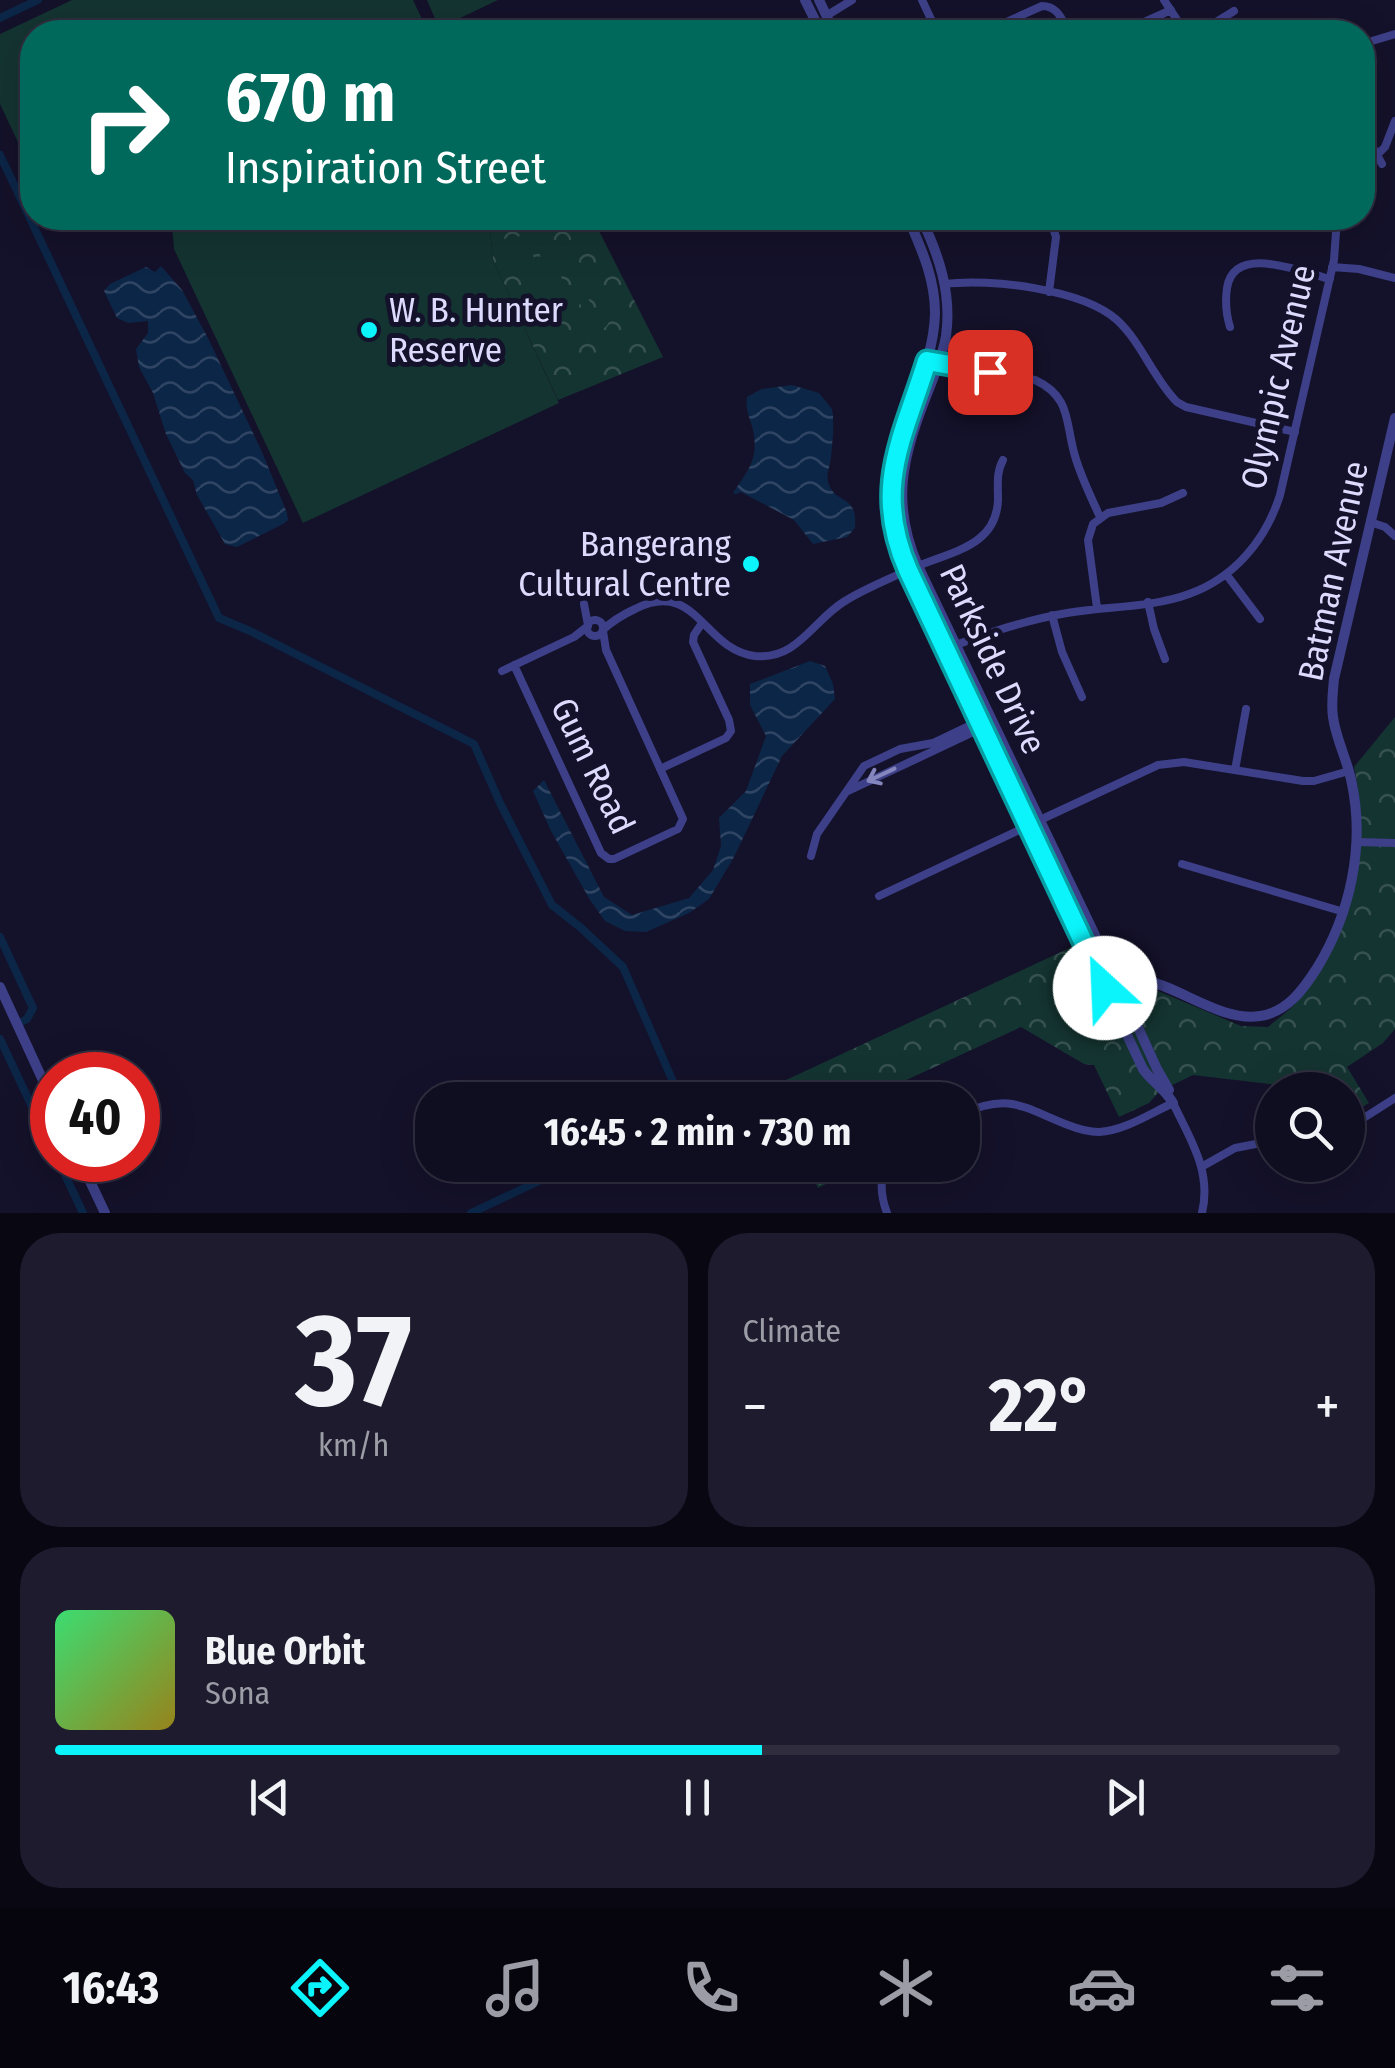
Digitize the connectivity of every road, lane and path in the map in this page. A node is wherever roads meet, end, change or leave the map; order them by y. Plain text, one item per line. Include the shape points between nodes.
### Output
1 (804, 0) edge
2 (1164, 0) edge
3 (849, 2) edge
4 (820, 10) edge
5 (1170, 10) junction
6 (1234, 11) dead end
7 (1011, 20) edge
8 (1062, 20) edge
9 (1148, 20) edge
10 (1177, 20) edge
11 (1219, 20) edge
12 (1395, 120) edge
13 (1375, 150) edge
14 (913, 230) edge
15 (927, 230) edge
16 (1054, 230) edge
17 (1336, 230) edge
18 (1333, 263) junction
19 (1395, 278) edge
20 (1330, 279) junction
21 (939, 285) junction
22 (1049, 292) junction
23 (1230, 327) dead end
24 (933, 362) junction
25 (1395, 418) edge
26 (1295, 432) junction
27 (1003, 460) dead end
28 (1182, 493) dead end
29 (1100, 516) junction
30 (1370, 522) junction
31 (1395, 536) edge
32 (913, 568) junction
33 (1226, 574) junction
34 (684, 590) dead end
35 (1148, 602) junction
36 (678, 603) junction
37 (1097, 608) junction
38 (1052, 616) junction
39 (615, 618) junction
40 (1260, 620) dead end
41 (702, 623) junction
42 (593, 627) junction
43 (603, 631) junction
44 (606, 650) junction
45 (954, 651) junction
46 (1165, 658) dead end
47 (514, 666) junction
48 (502, 672) dead end
49 (1082, 697) dead end
50 (1246, 709) dead end
51 (983, 723) junction
52 (920, 751) junction
53 (660, 770) junction
54 (1235, 770) junction
55 (1349, 771) junction
56 (844, 794) junction
57 (1034, 823) junction
58 (1357, 842) junction
59 (1395, 842) edge
60 (811, 856) dead end
61 (1182, 864) dead end
62 (879, 896) dead end
63 (1344, 912) junction
64 (1099, 975) junction
65 (1115, 982) junction
66 (1161, 985) junction
67 (0, 987) edge
68 (1131, 1011) junction
69 (6, 1013) edge
70 (1134, 1049) junction
71 (30, 1058) edge
72 (1395, 1098) edge
73 (1173, 1102) junction
74 (980, 1107) edge
75 (1365, 1117) edge
76 (1255, 1142) edge
77 (1201, 1162) junction
78 (90, 1182) edge
79 (883, 1182) edge
80 (105, 1213) edge
81 (887, 1213) edge
82 (1202, 1213) edge

1 - 4 street
2 - 5 street
3 - 4 street
5 - 9 street
5 - 10 street
6 - 11 street
7 - 8 street via 1042,6
12 - 13 street via 1380,159
14 - 21 street, Parkside Drive
15 - 21 street, Parkside Drive via 938,257
16 - 22 street
17 - 18 street, Olympic Avenue
18 - 19 street
18 - 20 street, Olympic Avenue
20 - 23 street via 1263,263 1240,266 1228,284
20 - 26 street, Olympic Avenue
21 - 22 street via 982,282
21 - 24 street, Parkside Drive via 946,328
22 - 26 street via 1080,299 1116,320 1186,406
24 - 29 street via 1047,385 1067,414 1080,472
24 - 32 street, Parkside Drive via 901,482
25 - 30 street, Batman Avenue
26 - 33 street, Olympic Avenue via 1274,514
27 - 32 street via 997,514 984,536
28 - 29 street
29 - 37 street via 1088,540
30 - 31 street
30 - 55 street, Batman Avenue via 1332,700
32 - 41 street via 834,608 784,652 747,654
32 - 45 street, Parkside Drive
33 - 35 street, Olympic Avenue via 1187,595
33 - 40 street
34 - 36 street
35 - 37 street, Olympic Avenue
35 - 46 street
36 - 39 street via 655,600
36 - 41 street
37 - 38 street, Olympic Avenue
38 - 45 street, Olympic Avenue
38 - 49 street
39 - 42 street
39 - 43 street
41 - 53 street via 693,642 730,731
42 - 43 street, Gum Road via 603,625
42 - 44 street, Gum Road
42 - 47 street
43 - 44 street, Gum Road
44 - 53 street, Gum Road
45 - 51 street, Parkside Drive
47 - 48 street
47 - 53 street, Gum Road via 604,858 681,824
50 - 54 street
51 - 52 street
51 - 57 street, Parkside Drive
52 -> 56 street
52 - 56 street via 903,748 866,764
54 - 55 street via 1303,781
54 - 57 street via 1158,765
55 - 58 street, Batman Avenue
56 - 60 street via 815,837
57 - 62 street
57 - 64 street, Parkside Drive
57 - 65 street, Parkside Drive
58 - 59 street
58 - 63 street, Batman Avenue
61 - 63 street
63 - 66 street, Batman Avenue via 1309,980 1269,1014 1234,1014
64 - 65 street
64 - 70 street, Parkside Drive
65 - 66 street, Batman Avenue via 1142,975
65 - 68 street, Parkside Drive
65 - 70 street
66 - 68 street via 1136,992
67 - 69 street
68 - 73 street, Parkside Drive
69 - 71 street
70 - 73 street, Parkside Drive via 1145,1073
72 - 75 street
73 - 74 street via 1105,1132 1001,1102
73 - 77 street, Parkside Drive
76 - 77 street
77 - 82 street, Parkside Drive
78 - 80 street
79 - 81 street

